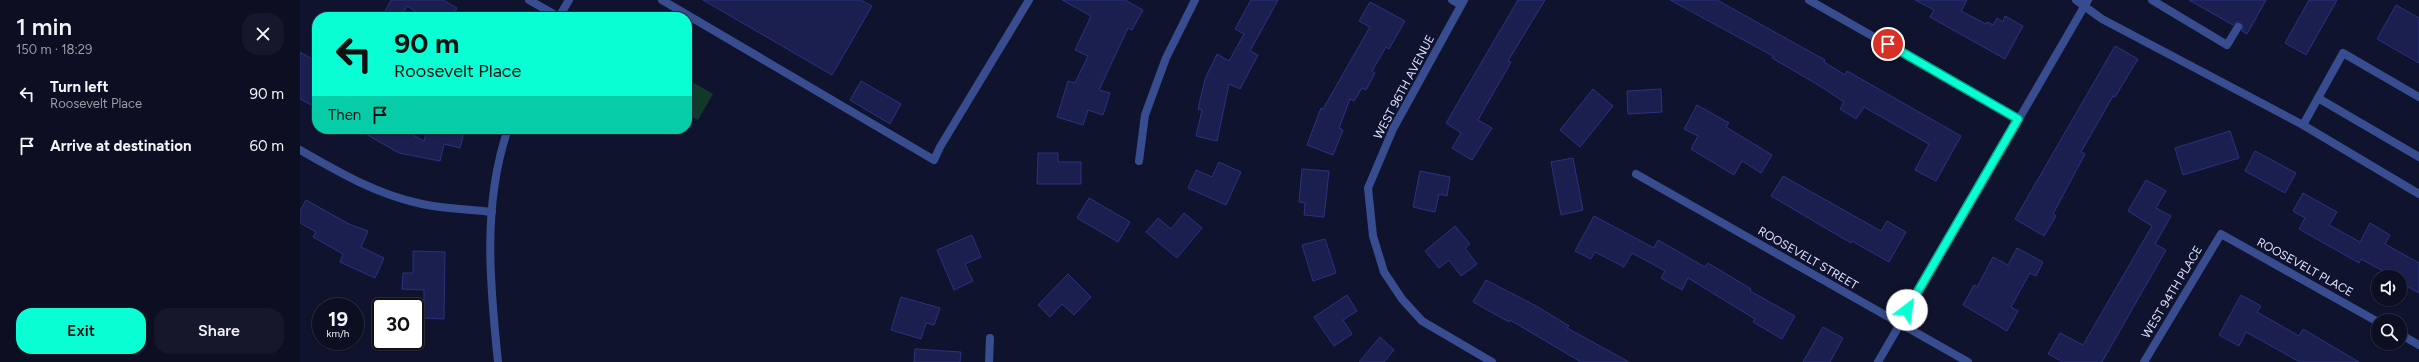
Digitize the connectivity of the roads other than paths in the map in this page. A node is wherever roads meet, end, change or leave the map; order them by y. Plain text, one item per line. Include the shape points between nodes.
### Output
1 (529, 0) edge
2 (569, 0) edge
3 (662, 0) edge
4 (1029, 0) edge
5 (1195, 0) edge
6 (1452, 0) edge
7 (1809, 0) edge
8 (2076, 0) edge
9 (2152, 0) edge
10 (1463, 2) edge
11 (2086, 3) edge
12 (550, 12) edge
13 (562, 12) edge
14 (682, 12) edge
15 (692, 18) edge
16 (2238, 27) dead end
17 (2419, 97) edge
18 (2318, 98) junction
19 (2018, 119) junction
20 (2303, 125) junction
21 (507, 134) edge
22 (300, 150) edge
23 (2419, 157) edge
24 (1139, 160) dead end
25 (1636, 174) dead end
26 (2419, 194) edge
27 (492, 212) junction
28 (2221, 234) joint
29 (2371, 318) edge
30 (1899, 324) junction
31 (990, 338) dead end
32 (2407, 338) edge
33 (2419, 345) edge
34 (498, 362) edge
35 (989, 362) edge
36 (1492, 362) edge
37 (1878, 362) edge
38 (1968, 362) edge
39 (2144, 362) edge

1 - 12 street
2 - 13 street
3 - 14 street
4 - 15 street via 934,160
5 - 24 street via 1166,58 1145,115
6 - 10 street
7 - 19 street
8 - 11 street
9 - 16 street via 2228,45
10 - 36 street, WEST 96TH AVENUE via 1393,129 1368,188 1373,236 1384,272 1402,299 1417,315
11 - 19 street
11 - 20 street via 2102,19
17 - 18 street via 2343,52
18 - 20 street
18 - 23 street
19 - 30 street
20 - 26 street
21 - 27 street
22 - 27 street via 378,190 422,204
25 - 30 street, ROOSEVELT STREET
27 - 34 street via 490,283
28 - 29 street, ROOSEVELT PLACE
28 - 39 street, WEST 94TH PLACE
30 - 37 street
30 - 38 street, ROOSEVELT STREET
31 - 35 street
32 - 33 street

